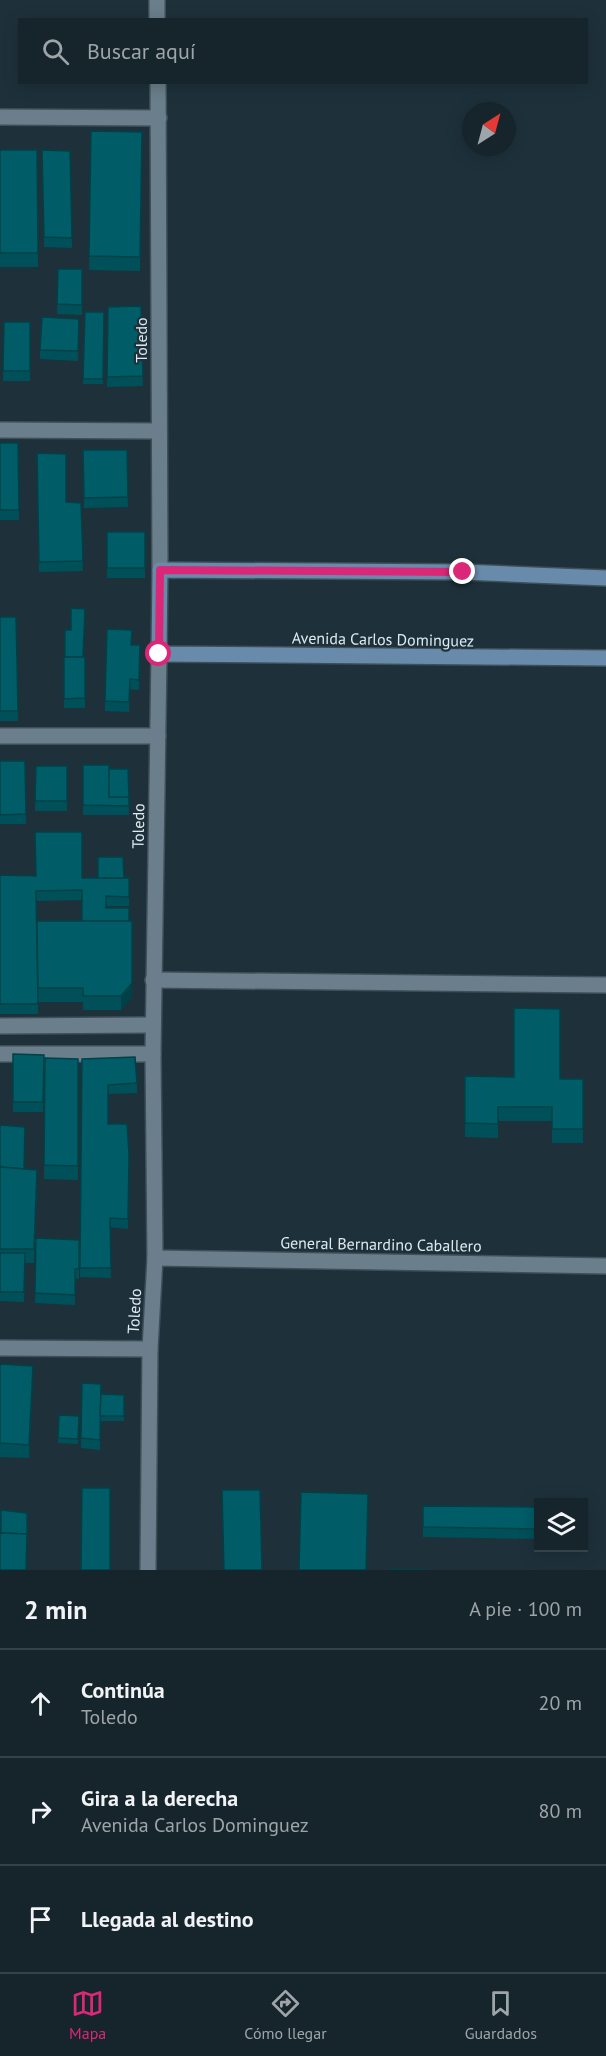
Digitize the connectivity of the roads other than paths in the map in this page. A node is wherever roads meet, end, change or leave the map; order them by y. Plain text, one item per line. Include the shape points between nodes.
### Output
1 (157, 0) edge
2 (157, 18) edge
3 (158, 84) edge
4 (0, 117) edge
5 (159, 118) junction
6 (0, 430) edge
7 (159, 431) junction
8 (160, 570) junction
9 (606, 578) edge
10 (159, 654) junction
11 (606, 658) edge
12 (0, 736) edge
13 (158, 736) junction
14 (153, 980) junction
15 (606, 985) edge
16 (153, 1025) junction
17 (0, 1026) edge
18 (0, 1054) edge
19 (153, 1054) junction
20 (155, 1258) junction
21 (606, 1266) edge
22 (0, 1348) edge
23 (150, 1349) junction
24 (148, 1570) edge

1 - 2 street
3 - 5 street, Toledo
4 - 5 street
5 - 7 street, Toledo
6 - 7 street
7 - 8 street, Toledo
8 - 9 main road via 463,572
8 - 10 main road, Toledo
10 - 11 main road, Avenida Carlos Dominguez
10 - 13 street, Toledo
12 - 13 street
13 - 14 street, Toledo
14 - 15 street
14 - 16 street, Toledo
16 - 17 street
16 - 19 street, Toledo
18 - 19 street
19 - 20 street, Toledo
20 - 21 street, General Bernardino Caballero
20 - 23 street, Toledo
22 - 23 street
23 - 24 street, Toledo

